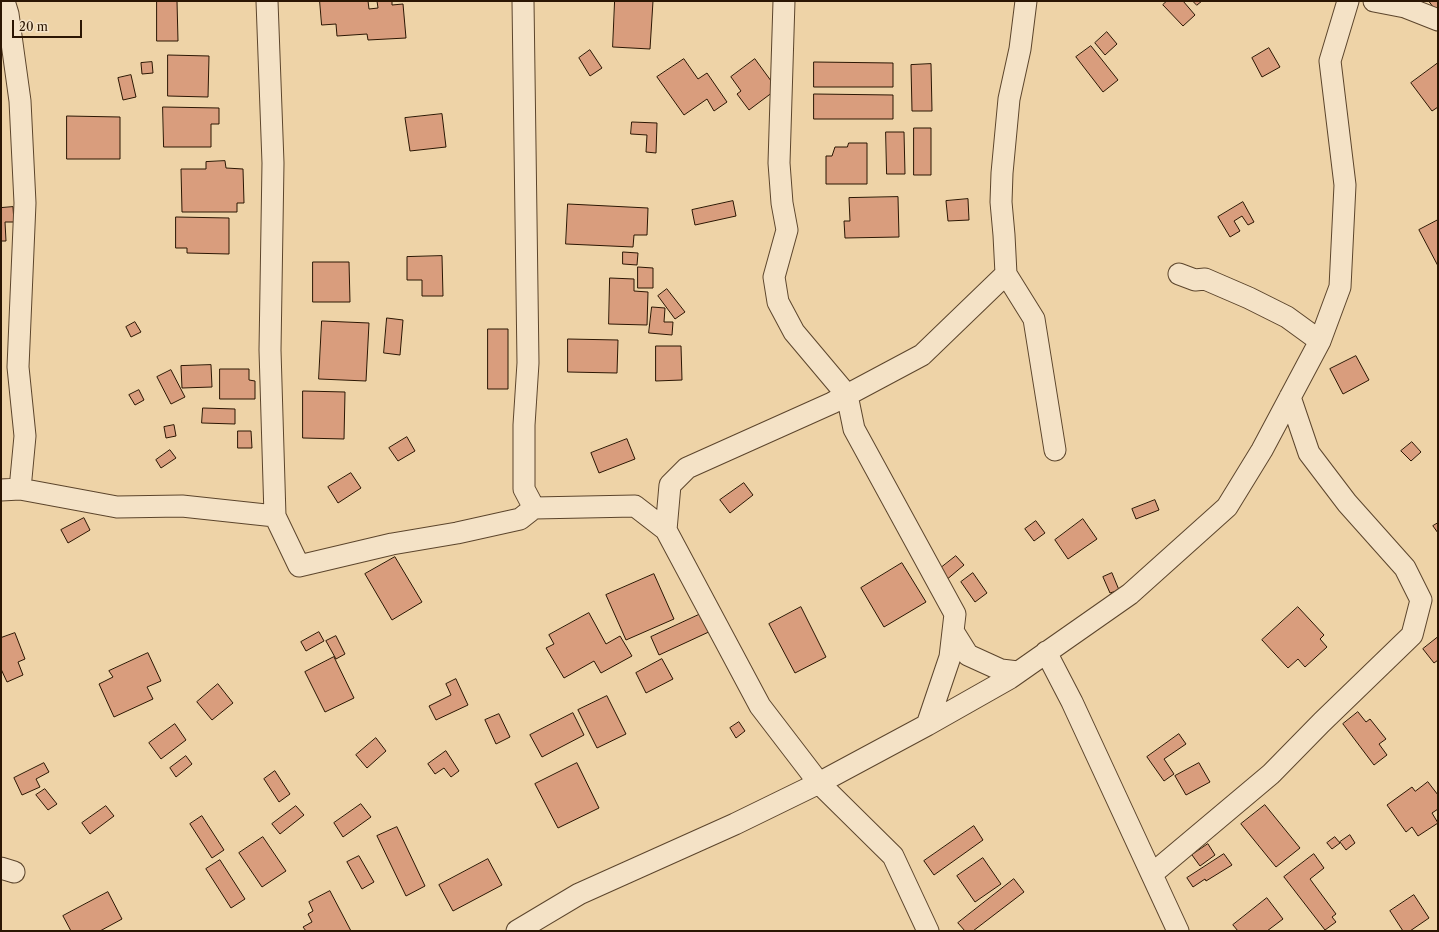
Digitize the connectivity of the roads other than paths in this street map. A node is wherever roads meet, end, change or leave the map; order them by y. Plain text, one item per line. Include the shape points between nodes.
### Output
1 (4, 1) edge
2 (267, 1) edge
3 (523, 1) edge
4 (784, 1) edge
5 (1026, 1) edge
6 (1348, 1) edge
7 (1374, 1) edge
8 (1438, 20) edge
9 (1006, 274) junction
10 (1179, 274) dead end
11 (1320, 341) junction
12 (847, 395) junction
13 (1290, 397) junction
14 (1055, 450) dead end
15 (10, 490) edge
16 (534, 508) junction
17 (275, 516) junction
18 (666, 530) junction
19 (953, 631) junction
20 (1046, 652) junction
21 (1018, 672) junction
22 (927, 725) junction
23 (819, 783) junction
24 (1152, 874) junction
25 (520, 930) edge
26 (928, 931) edge
27 (1178, 931) edge

1 - 15 street via 20,101 25,203 18,367 24,436
2 - 17 street via 273,163 270,350
3 - 16 street via 528,363 524,425 524,489
4 - 12 street via 779,163 787,230 774,278 778,302 794,332
5 - 9 street via 1020,50 1009,99 1002,173 1001,202
6 - 11 street via 1330,61 1345,185 1340,287
7 - 8 street via 1404,7
9 - 12 street via 922,354
9 - 14 street via 1034,319
10 - 11 street via 1195,280 1205,280 1249,298 1287,317
11 - 13 street
12 - 18 street via 686,468 670,485
12 - 19 street via 854,429 955,614
13 - 20 street via 1262,450 1227,507 1130,594
13 - 24 street via 1309,453 1347,503 1405,568 1415,587 1421,600 1412,635 1271,774
15 - 17 street via 117,507 182,506
16 - 17 street via 520,519 392,544 300,566
16 - 18 street via 635,506
18 - 23 street via 760,706
19 - 21 street via 968,655 1001,670
19 - 22 street via 950,657
20 - 21 street
20 - 24 street
21 - 22 street
22 - 23 street
23 - 25 street via 735,824 578,894
23 - 26 street via 894,856
24 - 27 street

